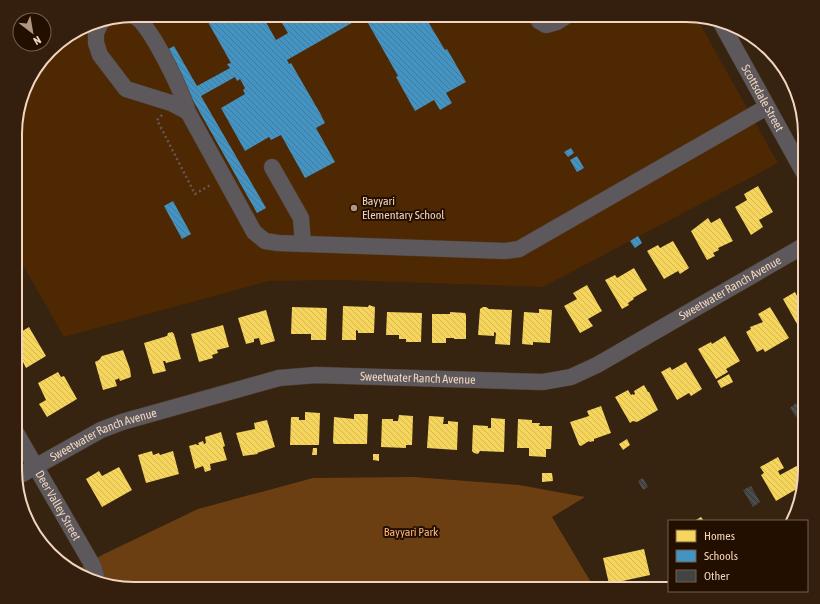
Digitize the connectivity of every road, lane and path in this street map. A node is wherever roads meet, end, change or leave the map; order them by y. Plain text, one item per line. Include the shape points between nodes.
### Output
1 (142, 22) edge
2 (542, 22) edge
3 (557, 22) edge
4 (98, 28) edge
5 (725, 29) edge
6 (173, 104) junction
7 (768, 108) junction
8 (188, 112) junction
9 (798, 162) edge
10 (272, 167) dead end
11 (195, 194) dead end
12 (303, 244) junction
13 (798, 249) edge
14 (22, 443) edge
15 (36, 466) junction
16 (22, 474) edge
17 (96, 575) edge

1 - 8 street via 151,34
2 - 3 street via 546,25
4 - 6 street via 96,43 100,55 126,89
5 - 7 street, Scottsdale Street
6 - 8 street
6 - 11 path via 157,120
7 - 9 street, Scottsdale Street
7 - 12 street via 519,249 505,251
8 - 12 street via 254,232 265,241
10 - 12 street via 301,218
13 - 15 street, Sweetwater Ranch Avenue via 597,365 571,377 543,382 316,375 279,378 122,422 101,430
14 - 15 street, Deer Valley Street
15 - 16 street, Sweetwater Ranch Avenue
15 - 17 street, Deer Valley Street

